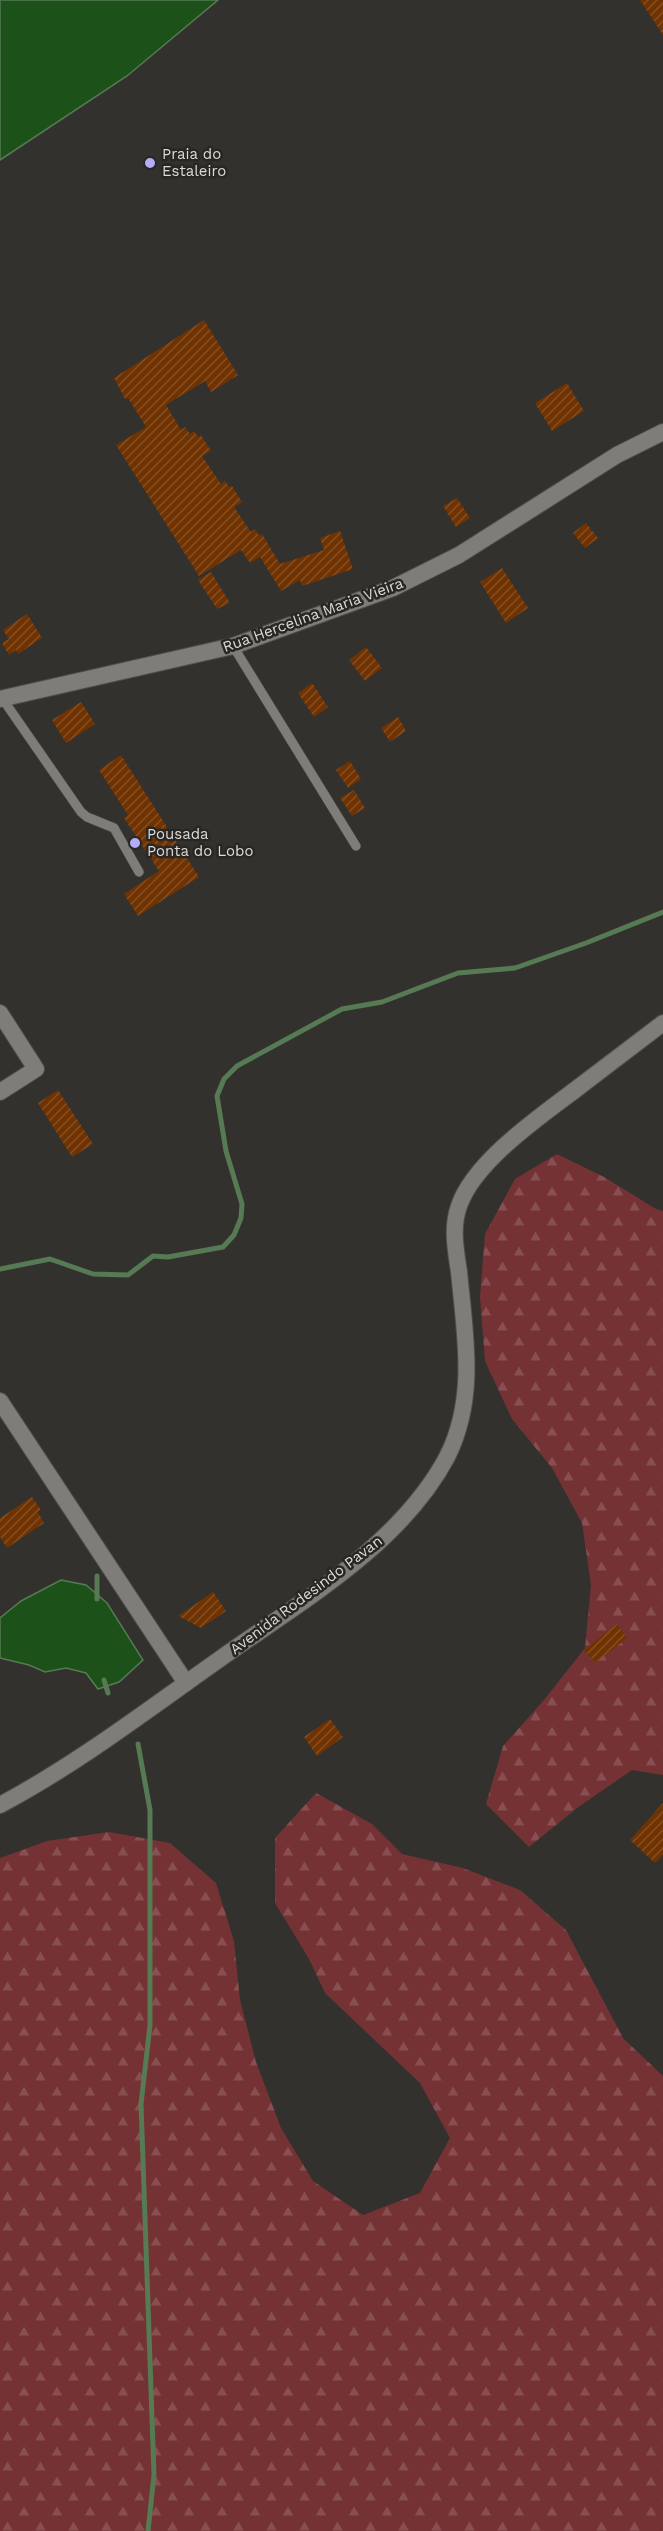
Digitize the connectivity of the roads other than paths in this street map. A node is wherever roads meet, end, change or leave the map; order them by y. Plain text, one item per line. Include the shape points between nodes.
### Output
1 (663, 432) edge
2 (233, 646) junction
3 (1, 699) edge
4 (356, 846) dead end
5 (139, 872) dead end
6 (0, 1013) edge
7 (663, 1023) edge
8 (0, 1092) edge
9 (0, 1401) edge
10 (190, 1680) junction
11 (0, 1805) edge

1 - 2 street, Rua Hercelina Maria Vieira via 618,455 459,555 403,584
2 - 3 street, Rua Hercelina Maria Vieira
2 - 4 lane
3 - 5 lane via 81,812 114,828
6 - 8 street via 36,1069
7 - 10 street, Avenida Rodesindo Pavan via 516,1135 471,1182 458,1207 454,1231 468,1380 464,1411 448,1455 419,1501 381,1540 337,1575
9 - 10 street via 148,1627
10 - 11 street, Avenida Rodesindo Pavan via 40,1783

